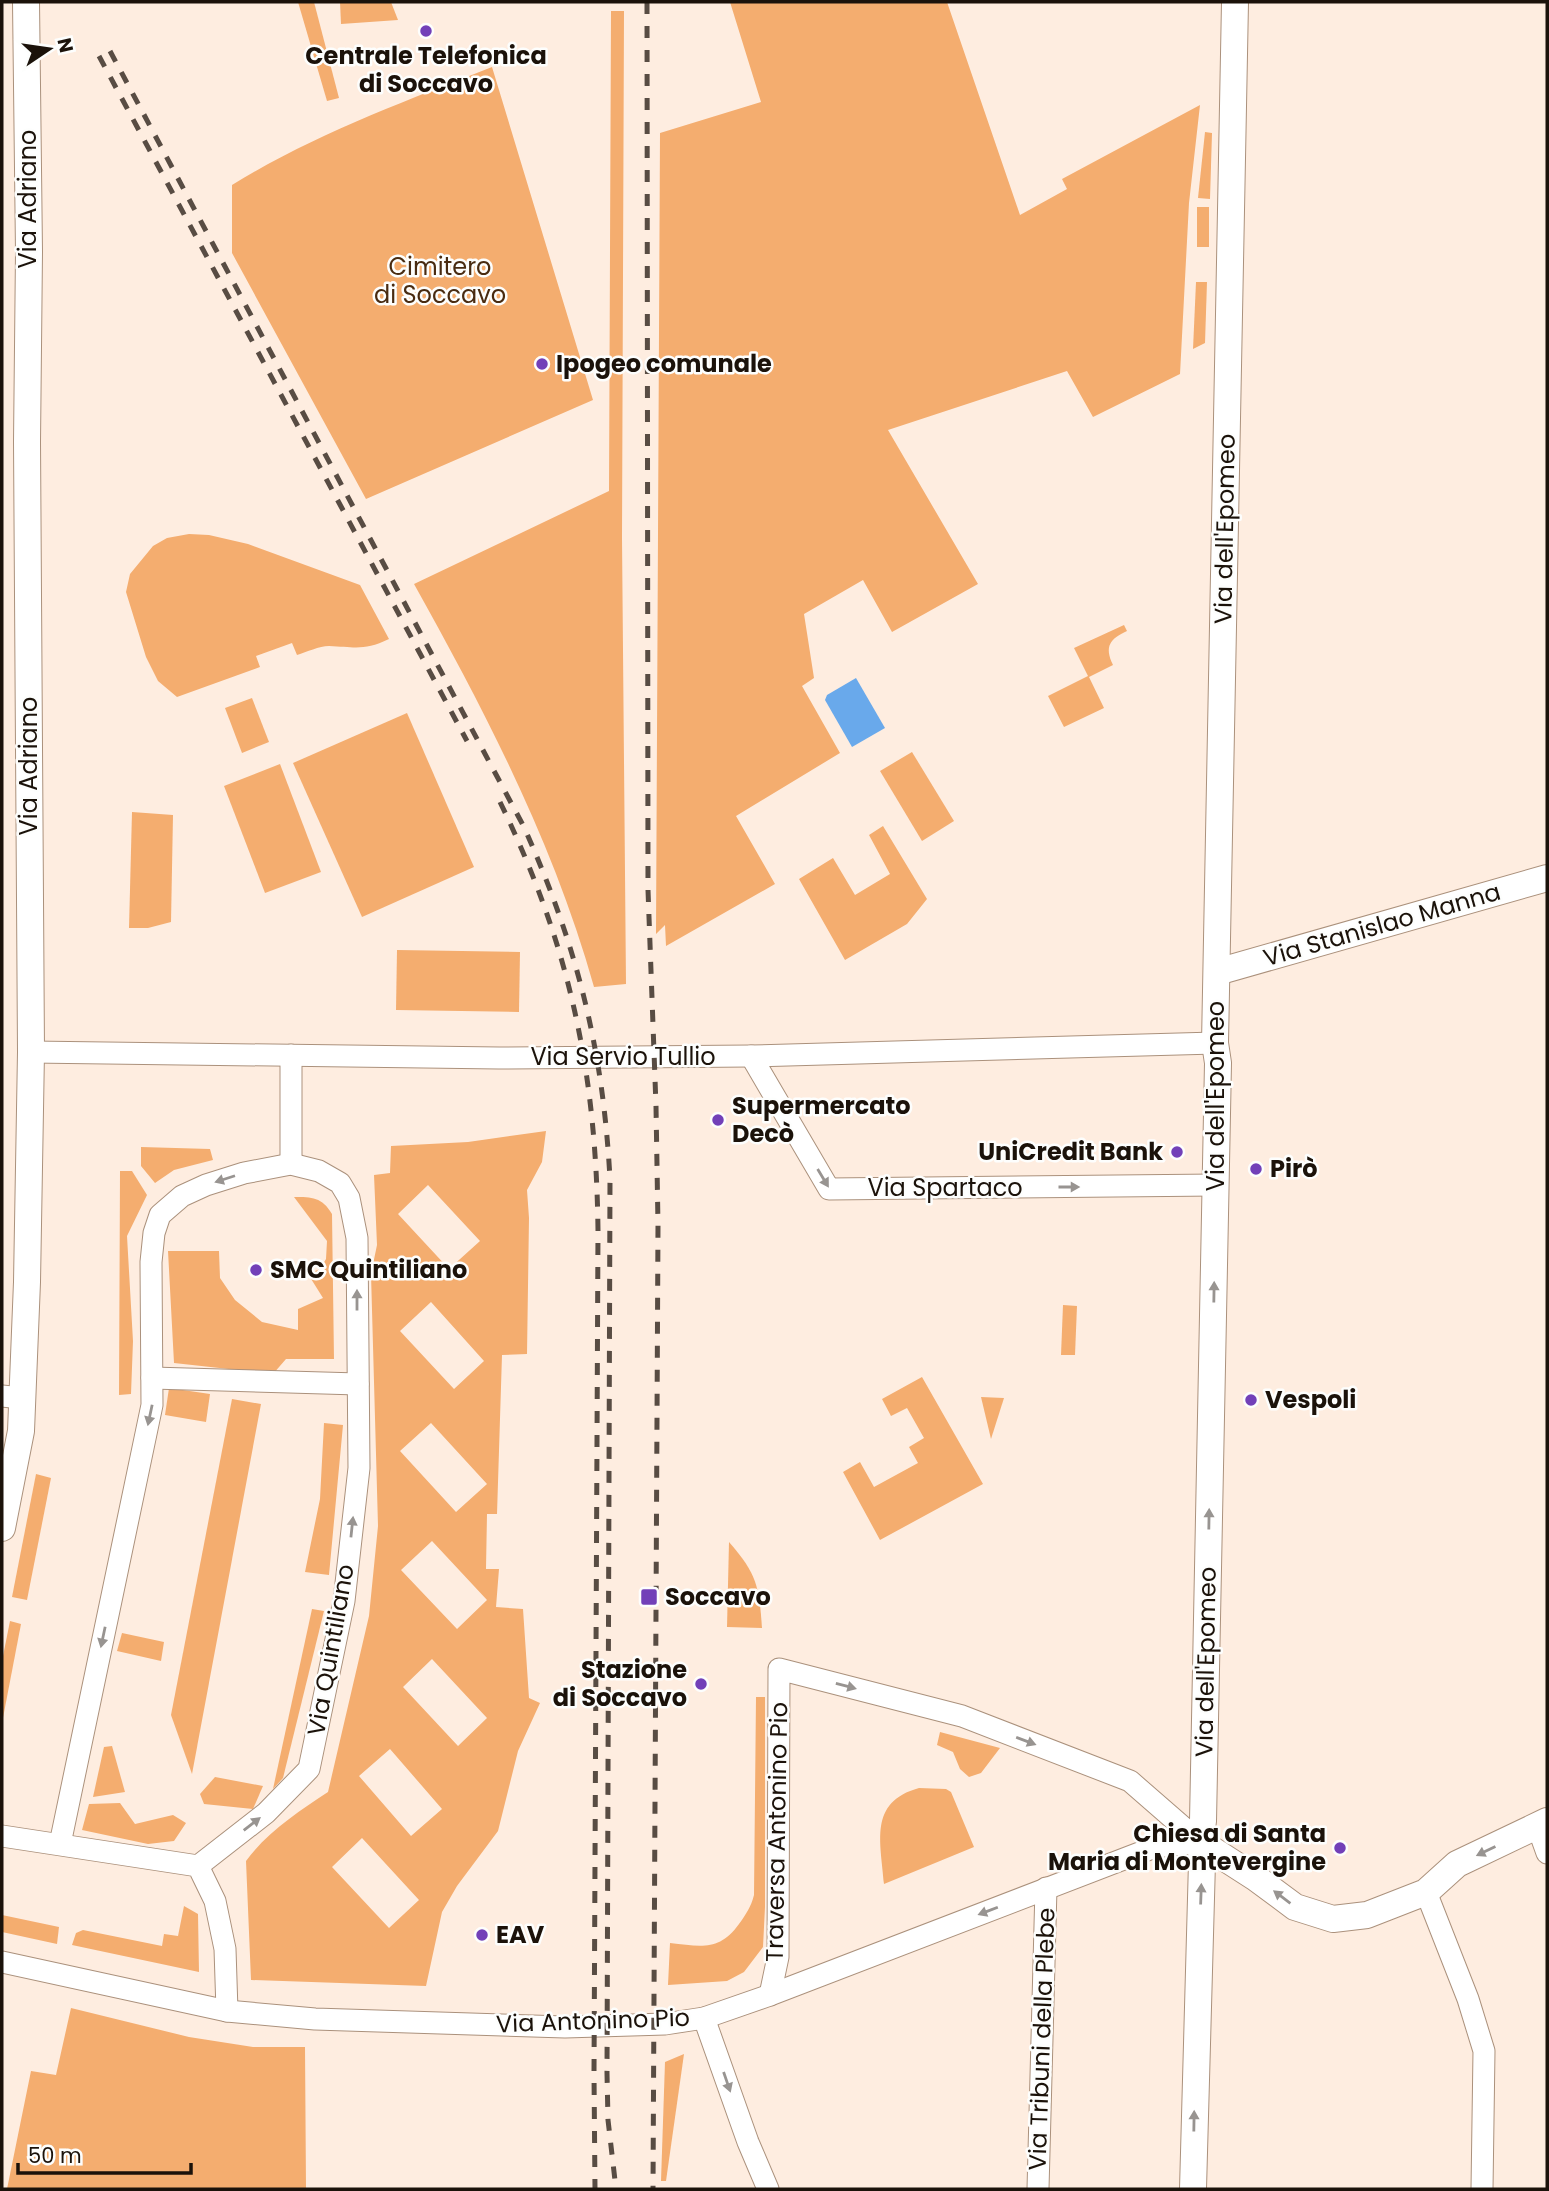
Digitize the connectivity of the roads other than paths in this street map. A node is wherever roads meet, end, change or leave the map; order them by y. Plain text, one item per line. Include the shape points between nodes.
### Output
1 (26, 2) edge
2 (1234, 2) edge
3 (1547, 878) edge
4 (1217, 972) junction
5 (1215, 1043) junction
6 (31, 1052) junction
7 (291, 1055) junction
8 (751, 1056) junction
9 (291, 1164) junction
10 (1216, 1185) junction
11 (152, 1378) junction
12 (358, 1384) junction
13 (12, 1397) edge
14 (2, 1528) edge
15 (1542, 1823) edge
16 (2, 1836) edge
17 (1200, 1842) junction
18 (60, 1844) junction
19 (1547, 1853) edge
20 (198, 1866) junction
21 (1046, 1888) junction
22 (1426, 1892) junction
23 (2, 1962) edge
24 (770, 1995) junction
25 (228, 2011) junction
26 (704, 2018) junction
27 (768, 2189) edge
28 (1038, 2189) edge
29 (1193, 2189) edge
30 (1482, 2189) edge

1 - 6 street, Via Adriano
2 - 4 street, Via dell'Epomeo
3 - 4 street, Via Stanislao Manna
4 - 5 street, Via dell'Epomeo
5 - 8 street, Via Servio Tullio
5 - 10 street, Via dell'Epomeo
6 - 7 street, Via Servio Tullio
6 - 13 street, Via Adriano
7 - 8 street, Via Servio Tullio
7 - 9 street
8 -> 10 street, Via Spartaco via 830,1189
9 -> 11 street, Via Quintiliano via 206,1185 182,1196 160,1215 151,1262
12 -> 9 street, Via Quintiliano via 357,1238 349,1198 340,1183 319,1171
17 -> 10 street, Via dell'Epomeo
11 - 12 street
11 -> 18 street, Via Quintiliano via 152,1405
20 -> 12 street, Via Quintiliano via 266,1813 309,1769 344,1601 359,1468
13 - 14 street, Via Adriano via 21,1431
15 - 19 street
15 -> 22 street via 1457,1864
16 - 18 street
17 - 21 street, Via Antonino Pio via 1155,1847
22 -> 17 street via 1367,1915 1333,1919 1295,1907
24 -> 17 street, Traversa Antonino Pio via 778,1957 779,1669 962,1716 1130,1781
29 -> 17 street, Via dell'Epomeo
18 - 20 street
20 - 25 street via 215,1901 225,1949
21 -> 24 street, Via Antonino Pio
21 - 28 street, Via Tribuni della Plebe
22 - 30 street via 1484,2051
23 - 25 street, Via Antonino Pio
24 - 26 street, Via Antonino Pio
25 - 26 street, Via Antonino Pio via 315,2019 565,2027
26 -> 27 street

